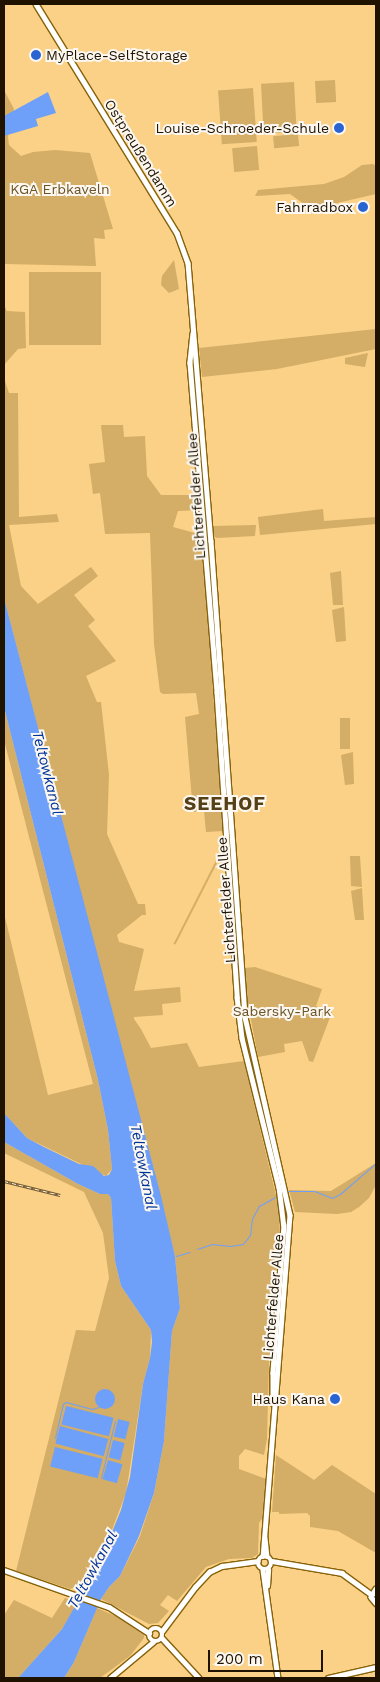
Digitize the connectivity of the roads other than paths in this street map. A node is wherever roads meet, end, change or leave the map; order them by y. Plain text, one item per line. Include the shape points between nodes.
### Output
1 (36, 4) edge
2 (194, 347) junction
3 (198, 378) junction
4 (192, 380) junction
5 (274, 1415) junction
6 (265, 1556) junction
7 (258, 1563) junction
8 (269, 1567) junction
9 (4, 1570) edge
10 (374, 1591) edge
11 (376, 1603) edge
12 (160, 1630) junction
13 (150, 1633) junction
14 (161, 1640) junction
15 (153, 1642) junction
16 (137, 1656) junction
17 (376, 1668) edge
18 (110, 1678) edge
19 (199, 1678) edge
20 (279, 1678) edge
21 (328, 1678) edge

1 - 2 main road, Ostpreußendamm via 177,233 188,263
2 - 3 main road, Lichterfelder Allee
2 - 4 main road, Lichterfelder Allee
3 - 4 main road
3 - 5 main road, Lichterfelder Allee via 245,1017 290,1215
4 - 5 main road, Lichterfelder Allee via 237,998 242,1038 284,1219 273,1372
5 - 6 main road, Lichterfelder Allee
6 - 7 main road
6 - 8 main road
7 - 8 main road
7 - 12 main road via 222,1566 209,1572
8 - 10 main road via 286,1564 336,1571
8 - 20 main road via 266,1592
9 - 13 main road via 100,1604
10 - 11 main road via 371,1599
12 - 13 main road
12 - 14 main road
13 - 15 main road
13 - 16 main road
14 - 15 main road
14 - 19 main road
15 - 16 main road
16 - 18 main road
17 - 21 main road

